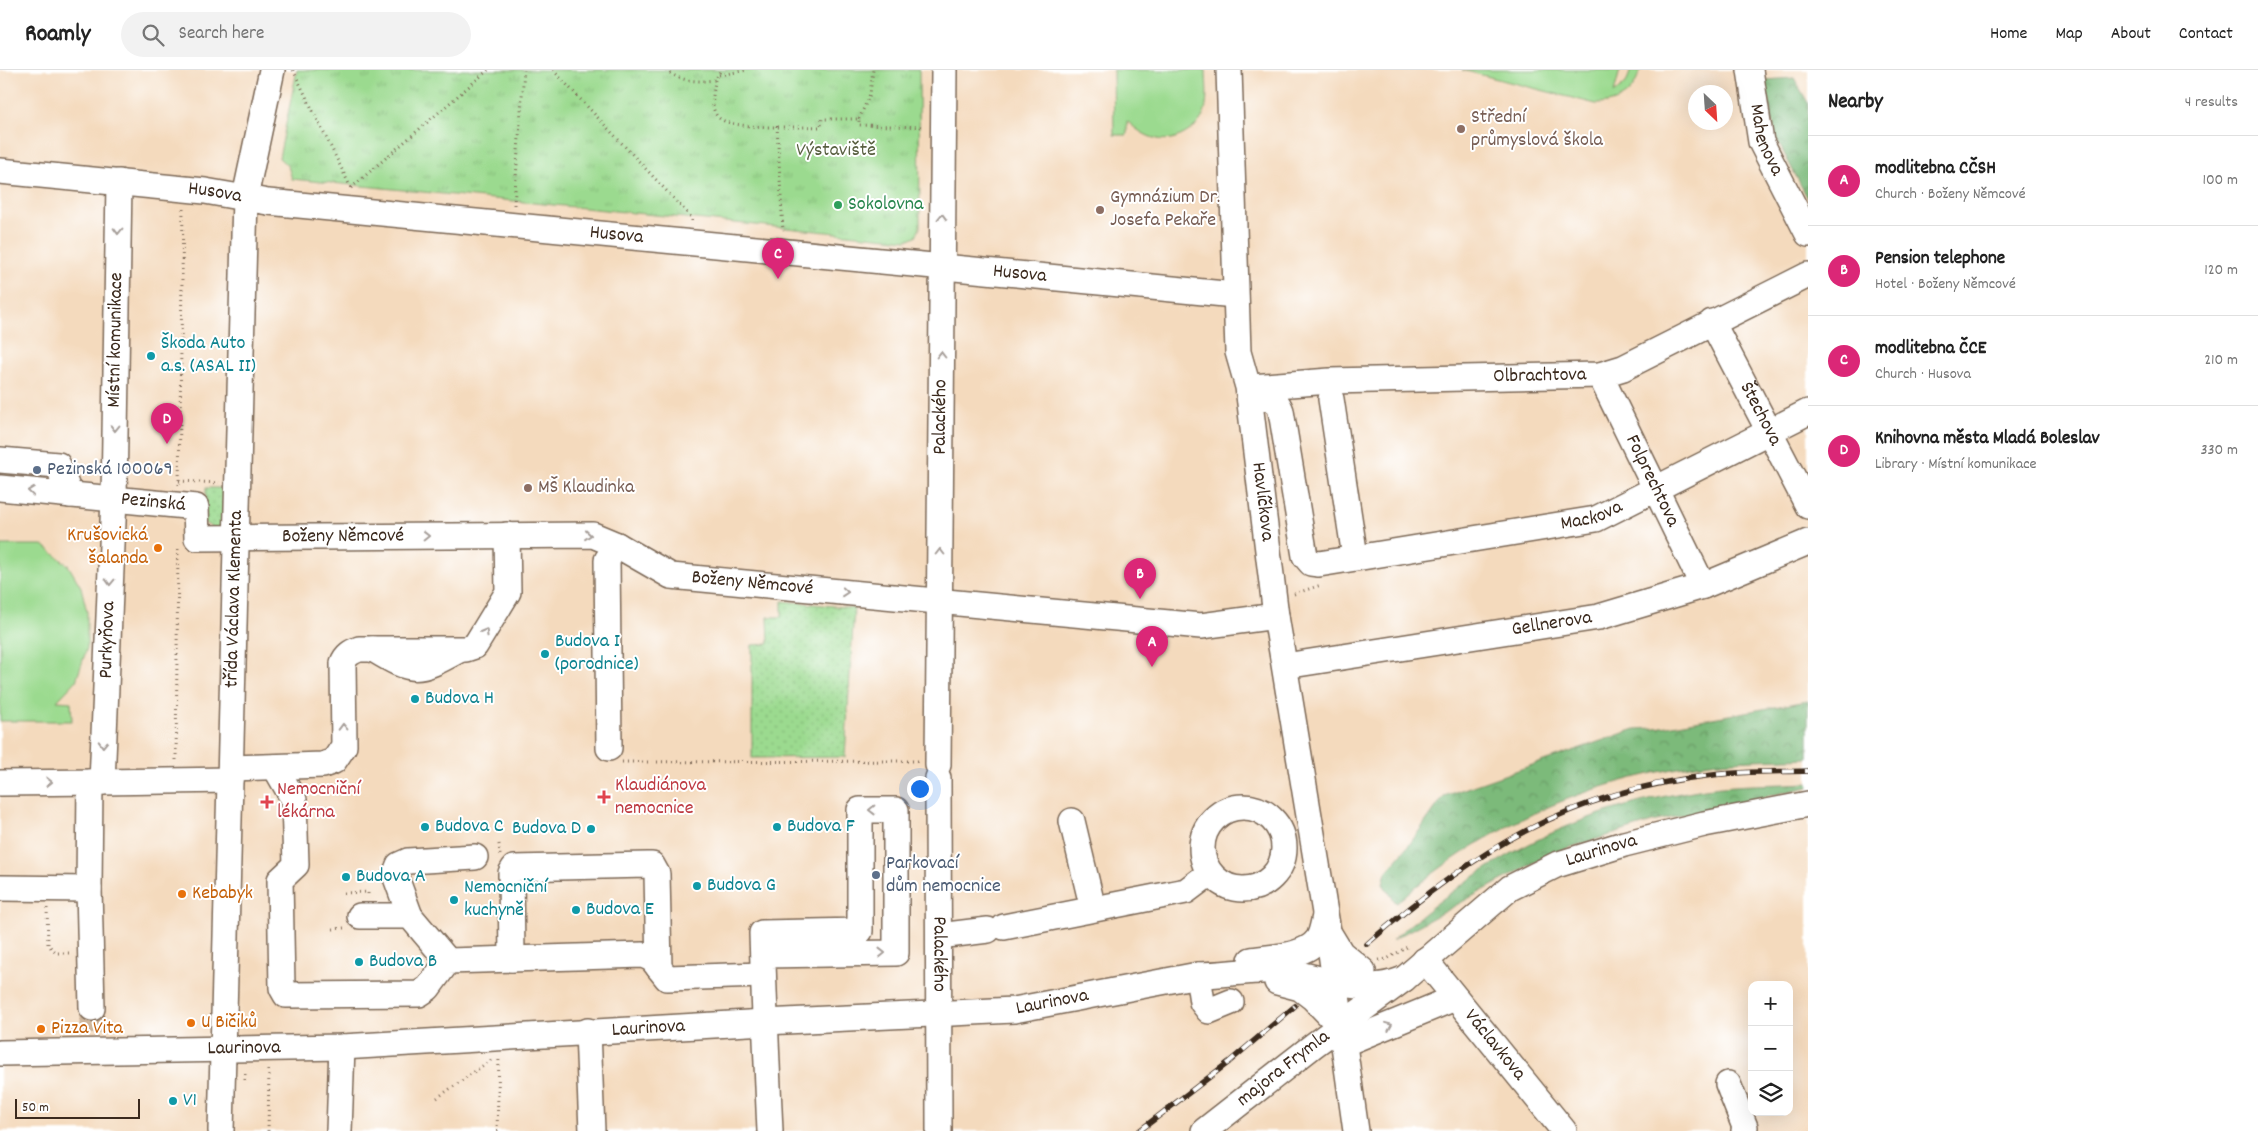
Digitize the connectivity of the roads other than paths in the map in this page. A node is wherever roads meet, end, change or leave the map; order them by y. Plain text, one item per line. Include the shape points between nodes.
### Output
1 (272, 70) edge
2 (944, 70) edge
3 (1229, 70) edge
4 (1750, 70) edge
5 (0, 171) edge
6 (119, 182) junction
7 (245, 197) junction
8 (1808, 234) edge
9 (942, 266) junction
10 (1808, 275) edge
11 (1235, 295) junction
12 (1712, 322) junction
13 (1600, 375) junction
14 (1249, 393) junction
15 (1331, 399) dead end
16 (1808, 412) edge
17 (1769, 431) junction
18 (0, 460) edge
19 (0, 488) edge
20 (1657, 488) junction
21 (70, 495) junction
22 (114, 498) junction
23 (1808, 506) edge
24 (507, 535) junction
25 (237, 538) junction
26 (1808, 542) edge
27 (617, 545) junction
28 (1355, 557) junction
29 (1703, 586) junction
30 (940, 601) junction
31 (1276, 616) junction
32 (1285, 666) junction
33 (609, 748) road end
34 (274, 767) junction
35 (230, 774) junction
36 (96, 782) junction
37 (0, 783) edge
38 (1808, 804) edge
39 (1072, 821) dead end
40 (475, 857) dead end
41 (1210, 873) dead end
42 (0, 888) edge
43 (89, 889) junction
44 (1093, 909) junction
45 (360, 916) dead end
46 (410, 916) junction
47 (1326, 924) junction
48 (939, 936) junction
49 (1443, 944) junction
50 (763, 954) junction
51 (1272, 956) junction
52 (512, 959) junction
53 (1425, 960) junction
54 (448, 961) junction
55 (1363, 971) junction
56 (1333, 974) junction
57 (1198, 975) junction
58 (1226, 976) junction
59 (1404, 979) junction
60 (664, 982) junction
61 (1455, 998) junction
62 (1231, 1002) dead end
63 (92, 1008) tunnel mouth
64 (940, 1014) junction
65 (765, 1022) junction
66 (588, 1032) junction
67 (1342, 1035) junction
68 (342, 1047) junction
69 (224, 1050) junction
70 (0, 1053) edge
71 (1728, 1084) dead end
72 (229, 1131) edge
73 (339, 1131) edge
74 (592, 1131) edge
75 (770, 1131) edge
76 (939, 1131) edge
77 (1204, 1131) edge
78 (1356, 1131) edge
79 (1564, 1131) edge
80 (1744, 1131) edge

1 - 7 street, třída Václava Klementa
9 -> 2 street, Palackého
3 - 11 street, Havlíčkova
4 - 8 street, Mahenova via 1761,142
5 - 6 street, Husova
6 - 7 street, Husova
6 -> 22 street, Místní komunikace
7 - 9 street, Husova via 268,202 514,210 692,227
7 - 25 street, třída Václava Klementa
9 - 11 street, Husova
30 -> 9 street, Palackého
10 - 12 street, Olbrachtova
11 - 14 street, Havlíčkova via 1238,352
12 - 13 street, Olbrachtova via 1623,368
12 - 17 street, Štechova
13 - 14 street, Olbrachtova via 1330,381
13 - 20 street, Folprechtova
14 - 28 street, Mackova via 1277,401 1281,411 1305,556 1311,563 1319,564
14 - 31 street, Havlíčkova
15 - 28 street
16 - 17 street, Mackova
17 - 20 street, Mackova
17 - 23 street, Štechova
18 - 21 street via 58,465
21 -> 19 street, Pezinská
20 - 28 street, Mackova via 1596,519
20 - 29 street, Folprechtova
21 - 22 street, Pezinská
22 - 25 street, Pezinská via 196,508 198,538
22 -> 36 street, Purkyňova
25 -> 24 street, Boženy Němcové
24 -> 27 street, Boženy Němcové via 593,535
34 -> 24 street via 323,766 340,754 344,746 345,656 352,652 451,654 475,646 508,592
25 - 35 street, třída Václava Klementa
26 - 29 street, Gellnerova
27 -> 30 street, Boženy Němcové via 671,576
27 - 33 street via 607,560
29 - 32 street, Gellnerova via 1599,617
30 - 31 street, Boženy Němcové via 1201,626
30 - 48 street, Palackého via 934,768
31 - 32 street, Havlíčkova
32 - 47 street, Havlíčkova
34 - 35 street
34 - 54 street via 294,800 296,866 280,880 283,992 291,996 419,994 428,988
35 - 36 street
35 - 69 street, třída Václava Klementa
37 -> 36 street
36 - 43 street, Purkyňova
38 - 49 street, Laurinova via 1695,826 1556,865 1510,888
39 - 44 street
40 - 46 street via 408,861 400,865 395,874
41 - 44 street via 1186,891
42 - 43 street
43 - 63 street, Purkyňova
44 - 48 street via 961,935
45 - 46 street
46 - 54 street
47 - 51 street via 1311,945 1297,952
47 - 55 street via 1341,954
47 - 56 street, Havlíčkova
48 - 64 street, Palackého
49 - 53 street, Laurinova
49 - 55 street via 1391,969
50 -> 50 street via 896,953 896,810 860,810 860,931
50 - 60 street
50 - 65 street
51 - 56 street
51 - 57 street
52 - 54 street
52 - 60 street via 643,955 652,959
52 - 60 street via 511,873 514,868 648,865 658,874
53 - 59 street, Laurinova
53 - 61 street, Václavkova
55 - 56 street
56 - 58 street, Laurinova via 1259,971
56 - 59 street via 1375,987
56 - 67 street, Havlíčkova
57 - 58 street, Laurinova
57 - 62 street via 1202,1002 1209,1011
57 - 64 street, Laurinova via 1014,1010
58 - 67 street via 1260,978 1300,988 1313,998
59 - 67 street, Laurinova
67 -> 61 street
61 - 79 street, Václavkova
64 - 65 street, Laurinova
64 - 76 street, Palackého
65 - 66 street, Laurinova
65 - 75 street
66 - 68 street, Laurinova
66 - 74 street
67 - 77 street, majora Frymla
67 - 78 street
68 - 69 street, Laurinova
68 - 73 street
69 - 70 street, Laurinova via 92,1043
69 - 72 street, třída Václava Klementa
71 - 80 street

